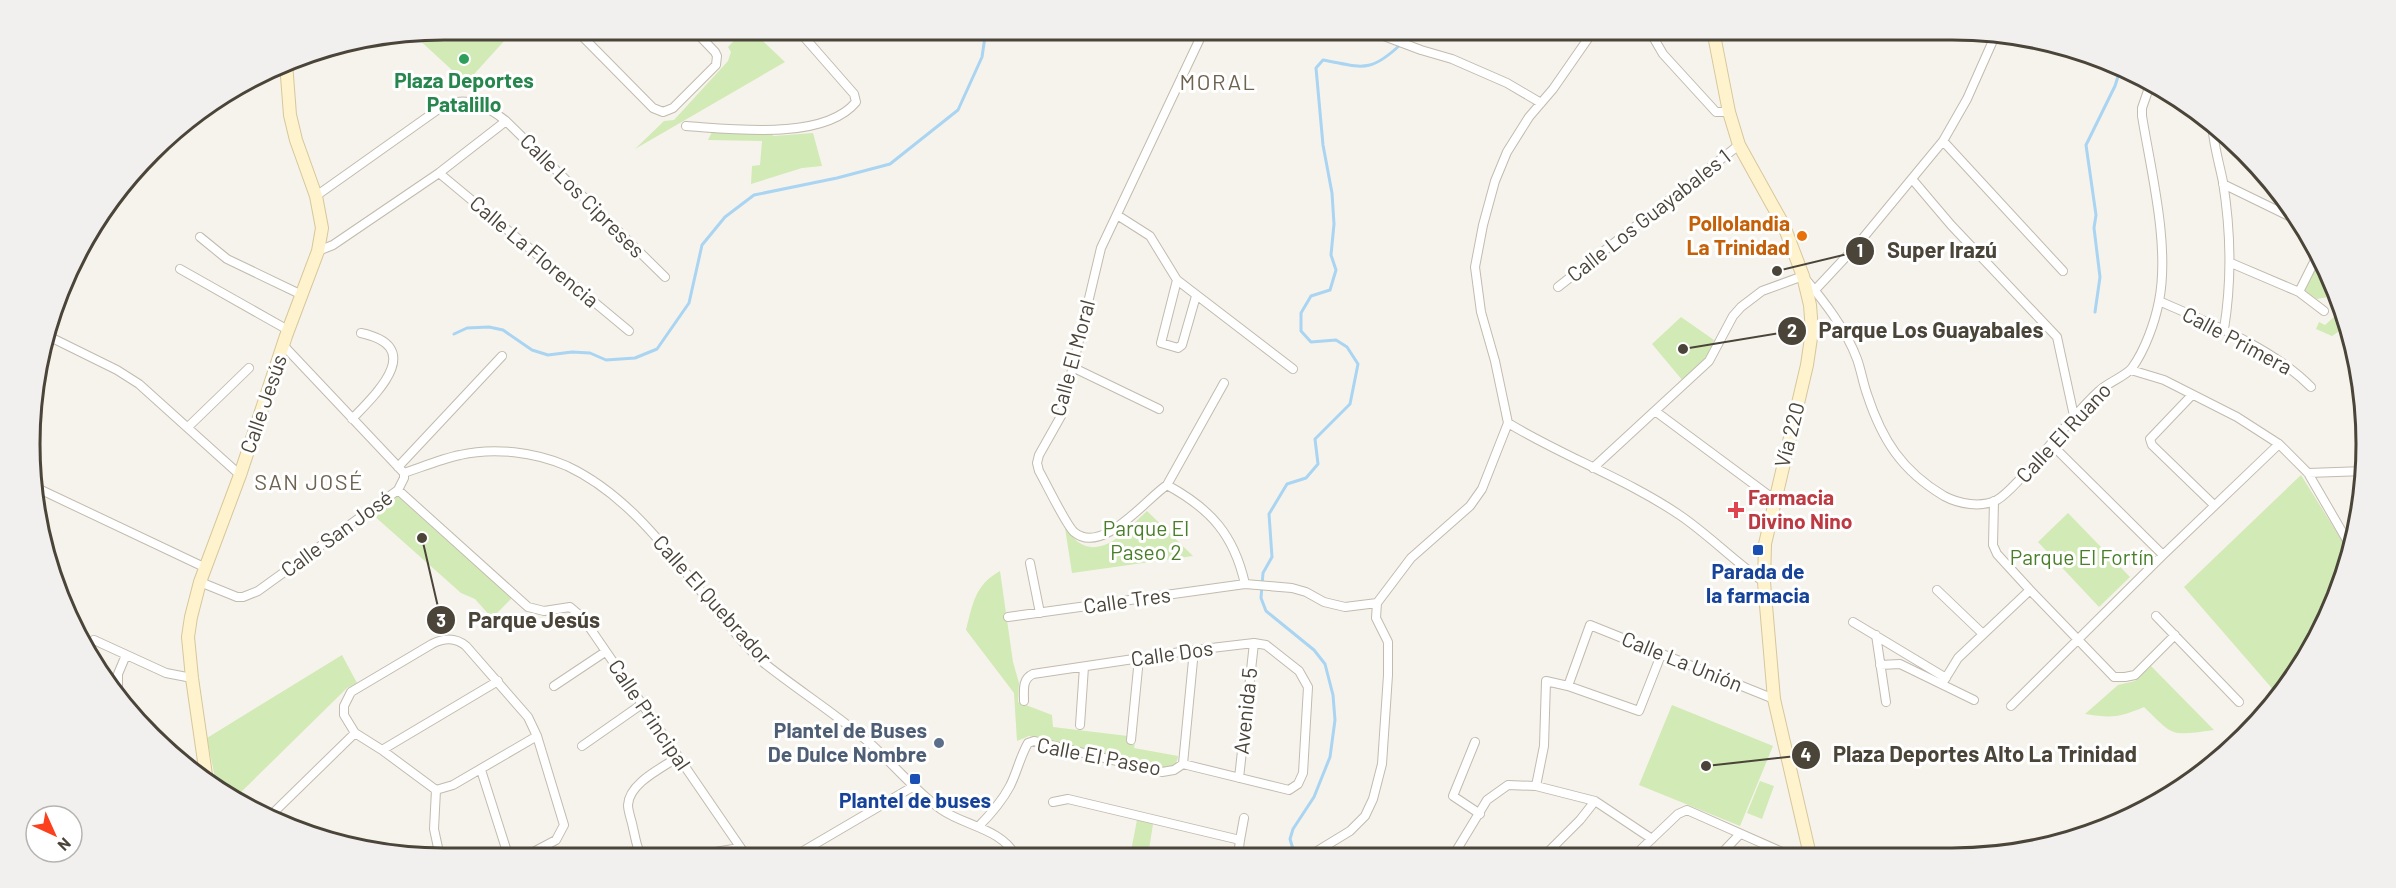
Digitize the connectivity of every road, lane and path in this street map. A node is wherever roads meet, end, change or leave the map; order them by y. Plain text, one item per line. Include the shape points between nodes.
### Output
1 (586, 40) edge
2 (704, 40) edge
3 (808, 40) edge
4 (1199, 40) edge
5 (1394, 40) edge
6 (1587, 40) edge
7 (1655, 40) edge
8 (1715, 40) edge
9 (1992, 43) edge
10 (287, 72) edge
11 (2148, 92) edge
12 (1541, 103) junction
13 (1728, 112) junction
14 (506, 121) junction
15 (686, 126) dead end
16 (2215, 138) edge
17 (1943, 141) junction
18 (1739, 145) junction
19 (439, 173) junction
20 (1912, 179) junction
21 (2223, 184) junction
22 (316, 196) junction
23 (2282, 213) edge
24 (1117, 215) junction
25 (200, 237) dead end
26 (318, 251) junction
27 (2231, 263) junction
28 (2313, 264) edge
29 (180, 269) dead end
30 (2063, 271) dead end
31 (1803, 276) junction
32 (664, 277) dead end
33 (1177, 280) junction
34 (1558, 287) dead end
35 (1815, 290) junction
36 (2299, 292) junction
37 (302, 296) junction
38 (1196, 296) junction
39 (2159, 301) junction
40 (2324, 311) dead end
41 (1840, 328) junction
42 (2224, 329) junction
43 (288, 330) junction
44 (628, 331) dead end
45 (1812, 331) junction
46 (361, 333) dead end
47 (55, 338) edge
48 (284, 346) junction
49 (502, 356) dead end
50 (1072, 367) junction
51 (249, 368) dead end
52 (1293, 369) dead end
53 (2131, 370) junction
54 (1224, 383) dead end
55 (2311, 387) dead end
56 (2192, 395) junction
57 (1159, 409) dead end
58 (1655, 411) junction
59 (2074, 416) junction
60 (352, 418) junction
61 (1508, 423) junction
62 (188, 427) junction
63 (2279, 444) junction
64 (2052, 445) junction
65 (1593, 468) junction
66 (401, 470) junction
67 (2355, 471) edge
68 (2308, 473) junction
69 (240, 475) junction
70 (1167, 485) junction
71 (398, 490) junction
72 (43, 491) edge
73 (1775, 500) junction
74 (1994, 501) junction
75 (2214, 505) junction
76 (2345, 536) edge
77 (2163, 555) junction
78 (1030, 563) dead end
79 (206, 568) junction
80 (200, 582) junction
81 (1764, 582) junction
82 (1245, 584) junction
83 (1937, 590) dead end
84 (2030, 590) junction
85 (1377, 603) junction
86 (1040, 613) junction
87 (2156, 616) dead end
88 (1008, 617) dead end
89 (1854, 622) dead end
90 (1983, 634) junction
91 (1876, 635) junction
92 (2175, 635) junction
93 (94, 640) dead end
94 (2078, 641) junction
95 (1254, 643) junction
96 (1194, 650) junction
97 (605, 652) junction
98 (1661, 654) junction
99 (126, 655) junction
100 (1139, 658) junction
101 (1880, 665) junction
102 (1084, 667) junction
103 (192, 678) junction
104 (118, 681) edge
105 (498, 681) junction
106 (1944, 681) junction
107 (554, 686) dead end
108 (1568, 686) junction
109 (1774, 699) junction
110 (1974, 700) dead end
111 (1024, 701) dead end
112 (1886, 702) dead end
113 (2239, 702) dead end
114 (642, 704) junction
115 (2011, 706) dead end
116 (1080, 725) dead end
117 (355, 733) junction
118 (537, 736) junction
119 (1131, 740) dead end
120 (1475, 742) dead end
121 (582, 746) dead end
122 (382, 750) junction
123 (678, 757) junction
124 (1183, 764) junction
125 (205, 769) edge
126 (481, 770) junction
127 (1239, 778) junction
128 (914, 786) junction
129 (1536, 786) junction
130 (436, 790) junction
131 (1596, 801) junction
132 (1053, 802) dead end
133 (276, 810) edge
134 (1480, 814) junction
135 (1244, 818) dead end
136 (978, 827) junction
137 (1740, 834) junction
138 (1652, 839) junction
139 (1240, 840) junction
140 (438, 848) edge
141 (506, 848) edge
142 (544, 848) edge
143 (638, 848) edge
144 (739, 848) edge
145 (808, 848) edge
146 (1010, 848) edge
147 (1239, 848) edge
148 (1322, 848) edge
149 (1458, 848) edge
150 (1552, 848) edge
151 (1642, 848) edge
152 (1726, 848) edge
153 (1773, 848) edge
154 (1808, 848) edge

1 - 2 street via 653,108 663,112 673,108 716,65 715,52
3 - 15 street via 856,98 853,106 833,120 800,129
4 - 24 street, Calle El Moral
5 - 12 street via 1452,59
6 - 12 street
7 - 13 street via 1716,112
8 - 13 main road, Vía 220
9 - 17 street
10 - 22 main road, Calle Jesús via 290,115
11 - 39 street, Calle El Ruano via 2142,116 2163,255
12 - 61 street via 1512,143 1495,181 1475,267 1480,312
13 - 18 main road, Vía 220
14 - 19 street
14 - 22 street, Calle Los Cipreses via 479,103 448,103
14 - 32 street, Calle Los Cipreses
16 - 21 street
17 - 20 street
17 - 30 street
18 - 31 main road, Vía 220 via 1784,226
18 - 34 street, Calle Los Guayabales 1
19 - 26 street via 333,245
19 - 44 street, Calle La Florencia
20 - 35 street
20 - 59 street via 2057,337
21 - 23 street
21 - 27 street
22 - 26 main road, Calle Jesús via 322,228
24 - 33 street via 1150,236
24 - 50 street, Calle El Moral via 1101,248
25 - 37 street via 227,259
26 - 37 main road, Calle Jesús
27 - 36 street
27 - 42 street
28 - 36 street
29 - 43 street
31 - 35 street
31 - 45 main road, Vía 220
31 - 58 street via 1762,291 1741,306 1732,315 1709,361
33 - 38 street
33 - 38 street via 1161,343 1178,348 1182,345
35 - 41 street
36 - 40 street
37 - 43 main road, Calle Jesús
38 - 52 street
39 - 42 street, Calle Primera
39 - 53 street, Calle El Ruano
41 - 45 street via 1826,324
41 - 74 street via 1856,358 1882,435 1901,462 1947,497 1965,503
42 - 55 street, Calle Primera via 2296,372
43 - 48 main road, Calle Jesús
45 - 73 main road, Vía 220
46 - 60 street via 382,339 388,345 392,369 381,388
47 - 62 street via 139,384
48 - 60 street, Calle San José
48 - 69 main road, Calle Jesús
49 - 66 street
50 - 57 street
50 - 70 street, Calle El Moral via 1061,416 1037,463 1074,532 1088,538 1115,530
51 - 62 street
53 - 56 street via 2164,380
53 - 59 street, Calle El Ruano via 2100,390
54 - 70 street
56 - 63 street
56 - 75 street via 2151,439 2152,445
58 - 65 street
58 - 73 street
59 - 64 street, Calle El Ruano
60 - 66 street, Calle San José
61 - 65 street
61 - 85 street via 1482,489 1470,506 1411,558
62 - 69 street
63 - 68 street
63 - 75 street
64 - 74 street, Calle El Ruano via 2005,495
64 - 77 street
65 - 81 street via 1627,483 1682,517
66 - 71 street, Calle San José via 404,478
66 - 128 street, Calle El Quebrador via 462,454 518,452 567,467 605,489 639,518 763,662 871,744
67 - 68 street
68 - 76 street
69 - 79 main road, Calle Jesús
70 - 82 street via 1193,499 1218,524 1240,560
71 - 80 street, Calle San José via 251,595 237,597
71 - 97 street, Calle Principal via 528,607 575,610
72 - 79 street
73 - 81 main road, Vía 220 via 1765,544
74 - 84 street via 1997,554
75 - 77 street
77 - 94 street
78 - 86 street
79 - 80 main road, Calle Jesús
80 - 103 main road, Calle Jesús via 188,637
81 - 109 main road, Vía 220
82 - 85 street via 1306,592 1345,607
82 - 86 street, Calle Tres
83 - 90 street
84 - 90 street
84 - 94 street
85 - 148 street via 1376,618 1388,642 1382,764 1365,816 1350,831
86 - 88 street, Calle Tres
87 - 92 street
89 - 91 street
90 - 106 street via 1958,658
91 - 101 street
91 - 106 street
92 - 94 street via 2135,675 2126,678 2114,677
92 - 113 street
93 - 99 street
94 - 115 street
95 - 96 street, Calle Dos
95 - 127 street, Avenida 5
95 - 127 street, Calle El Paseo via 1266,645 1305,678 1308,687 1303,773 1298,784 1289,790
96 - 100 street, Calle Dos
96 - 124 street
97 - 107 street
97 - 114 street, Calle Principal
98 - 108 street via 1639,711
98 - 108 street, Calle La Unión via 1590,625
98 - 109 street, Calle La Unión
99 - 103 street via 166,673
99 - 104 street
100 - 102 street, Calle Dos
100 - 119 street
101 - 106 street via 1900,664
101 - 112 street
102 - 111 street, Calle Dos via 1028,677 1024,682
102 - 116 street
103 - 125 main road, Calle Jesús
105 - 117 street via 466,646 454,639 439,640 351,692 344,715
105 - 118 street via 528,717
105 - 122 street
106 - 110 street
108 - 129 street via 1546,681 1544,746
109 - 154 main road, Vía 220
114 - 121 street
114 - 123 street, Calle Principal
117 - 122 street
117 - 133 street
118 - 126 street
118 - 142 street via 564,818 561,833
120 - 134 street via 1453,796
122 - 130 street
123 - 143 street via 637,786 631,796 628,805
123 - 144 street, Calle Principal
124 - 127 street, Calle El Paseo
124 - 136 street, Calle El Paseo via 1162,772 1034,741 1029,743 1010,787
126 - 130 street
126 - 141 street
128 - 136 street, Calle El Quebrador via 952,816
128 - 145 street
129 - 131 street
129 - 134 street via 1508,785 1487,800
130 - 140 street via 434,829
131 - 138 street
131 - 150 street
132 - 139 street via 1068,799
134 - 149 street
135 - 139 street
136 - 146 street, Calle El Quebrador via 992,832
137 - 138 street via 1687,810 1677,814
137 - 152 street
137 - 153 street
138 - 151 street
139 - 147 street

